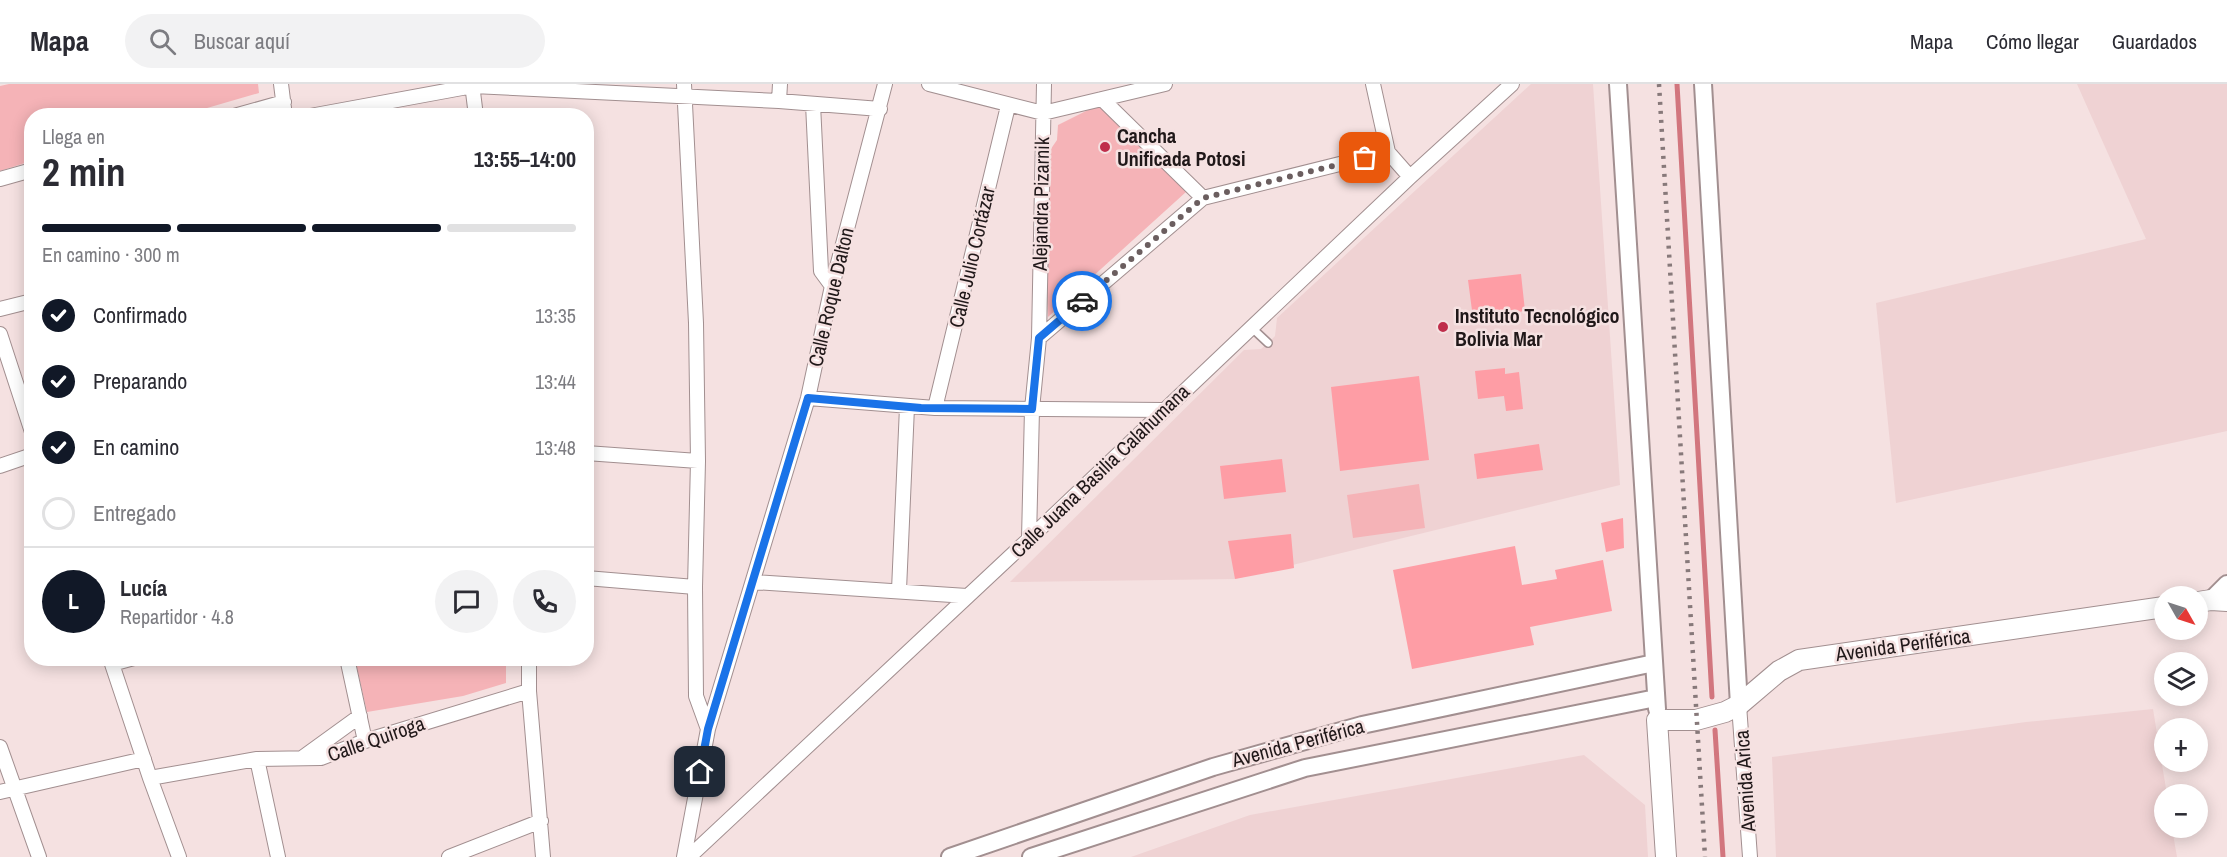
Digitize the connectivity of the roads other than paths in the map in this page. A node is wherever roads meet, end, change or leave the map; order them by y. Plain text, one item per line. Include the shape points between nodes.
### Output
1 (281, 84) edge
2 (780, 84) edge
3 (885, 84) edge
4 (929, 84) edge
5 (1044, 84) edge
6 (1165, 84) edge
7 (1373, 84) edge
8 (1512, 84) edge
9 (1618, 84) edge
10 (1703, 84) edge
11 (473, 85) edge
12 (1500, 89) edge
13 (685, 91) edge
14 (1102, 99) junction
15 (779, 101) junction
16 (813, 104) junction
17 (1008, 106) junction
18 (285, 108) edge
19 (352, 108) edge
20 (475, 108) edge
21 (880, 109) junction
22 (1043, 113) junction
23 (1388, 152) junction
24 (24, 172) edge
25 (1410, 177) junction
26 (0, 179) edge
27 (1203, 198) junction
28 (832, 286) junction
29 (24, 303) edge
30 (0, 309) edge
31 (1252, 328) junction
32 (0, 334) edge
33 (1039, 338) junction
34 (1268, 343) dead end
35 (808, 398) junction
36 (907, 407) junction
37 (24, 408) edge
38 (935, 408) junction
39 (1032, 409) junction
40 (1163, 410) junction
41 (594, 454) edge
42 (24, 458) edge
43 (698, 461) junction
44 (0, 466) edge
45 (1029, 539) junction
46 (594, 579) edge
47 (754, 582) junction
48 (2227, 584) edge
49 (695, 586) junction
50 (899, 590) junction
51 (967, 596) junction
52 (2212, 601) edge
53 (2154, 608) edge
54 (1654, 663) junction
55 (113, 666) edge
56 (349, 666) edge
57 (529, 666) edge
58 (529, 691) junction
59 (1656, 698) junction
60 (1739, 705) junction
61 (360, 716) junction
62 (1657, 720) junction
63 (708, 729) junction
64 (365, 741) junction
65 (0, 747) edge
66 (302, 758) junction
67 (144, 759) junction
68 (257, 759) junction
69 (150, 777) junction
70 (14, 789) junction
71 (0, 792) edge
72 (541, 821) junction
73 (39, 857) edge
74 (179, 857) edge
75 (278, 857) edge
76 (449, 857) edge
77 (543, 857) edge
78 (684, 857) edge
79 (689, 857) edge
80 (950, 857) edge
81 (1031, 857) edge
82 (1666, 857) edge
83 (1750, 857) edge

1 - 18 street
2 - 15 street
3 - 21 street, Calle Roque Dalton
4 - 17 street
5 - 22 street, Alejandra Pizarnik
6 - 14 street
7 - 23 street
8 - 12 street, Calle Juana Basilia Calahumana
9 - 54 street
10 - 60 street
11 - 13 street
11 - 19 street
11 - 20 street
12 - 25 street, Calle Juana Basilia Calahumana
13 - 15 street
13 - 43 street
14 - 22 street
14 - 27 street
15 - 16 street
16 - 21 street
16 - 28 street via 821,272
17 - 22 street
17 - 38 street, Calle Julio Cortázar
21 - 28 street, Calle Roque Dalton
22 - 33 street, Alejandra Pizarnik
23 - 25 street
23 - 27 street
24 - 26 street
25 - 31 street, Calle Juana Basilia Calahumana
27 - 33 street
28 - 35 street, Calle Roque Dalton
29 - 30 street
31 - 34 lane
31 - 40 street, Calle Juana Basilia Calahumana
32 - 37 street
33 - 39 street, Alejandra Pizarnik
35 - 36 street
35 - 47 street, Calle Roque Dalton
36 - 38 street
36 - 50 street
38 - 39 street
39 - 40 street
39 - 45 street, Alejandra Pizarnik
40 - 45 street, Calle Juana Basilia Calahumana
41 - 43 street
42 - 44 street
43 - 49 street
45 - 51 street, Calle Juana Basilia Calahumana
46 - 49 street
47 - 50 street
47 - 63 street, Calle Roque Dalton
48 - 52 street
49 - 63 street via 696,696
50 - 51 street
51 - 79 street, Calle Juana Basilia Calahumana
53 - 60 main road, Avenida Periférica via 1799,660
54 - 59 street
54 - 80 street, Avenida Periférica via 1362,725 1213,766
55 - 67 street
56 - 61 street
57 - 58 street
58 - 64 street, Calle Quiroga
58 - 72 street
59 - 62 street
59 - 81 street, Avenida Periférica via 1305,768
60 - 62 main road, Avenida Periférica via 1696,720
60 - 83 street, Avenida Arica
61 - 64 street
61 - 66 street
62 - 82 main road
63 - 78 street, Calle Roque Dalton
64 - 66 street, Calle Quiroga via 321,758
65 - 70 street
66 - 68 street, Calle Quiroga
67 - 69 street
67 - 70 street
68 - 69 street, Calle Quiroga
68 - 75 street
69 - 74 street
70 - 71 street
70 - 73 street
72 - 76 street
72 - 77 street

